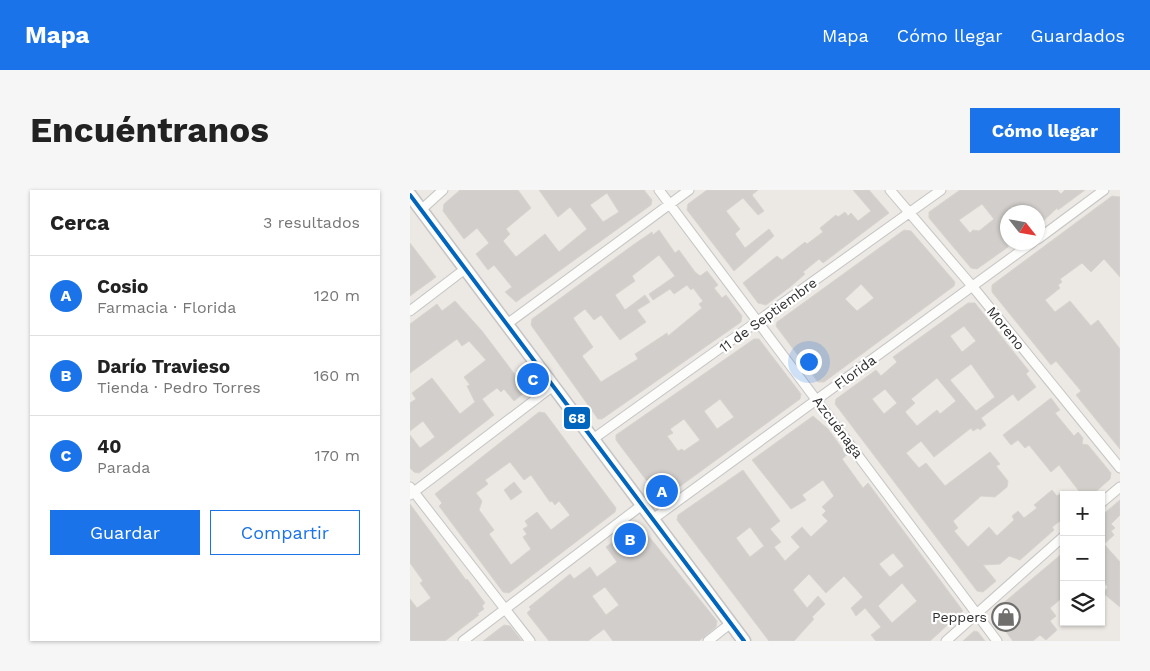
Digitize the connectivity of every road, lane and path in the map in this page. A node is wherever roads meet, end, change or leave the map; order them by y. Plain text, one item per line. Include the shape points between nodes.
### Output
1 (443, 190) edge
2 (659, 190) edge
3 (690, 190) edge
4 (890, 190) edge
5 (942, 190) edge
6 (1104, 190) edge
7 (410, 195) edge
8 (670, 204) junction
9 (421, 210) junction
10 (910, 213) junction
11 (1045, 234) edge
12 (1022, 250) edge
13 (465, 269) junction
14 (973, 287) junction
15 (410, 310) edge
16 (759, 322) junction
17 (507, 324) junction
18 (553, 386) junction
19 (818, 400) junction
20 (593, 439) junction
21 (1120, 468) edge
22 (1120, 487) edge
23 (411, 491) edge
24 (1105, 500) edge
25 (642, 505) junction
26 (653, 520) junction
27 (1060, 540) edge
28 (504, 610) junction
29 (977, 613) junction
30 (731, 623) junction
31 (463, 641) edge
32 (530, 641) edge
33 (708, 641) edge
34 (744, 641) edge
35 (946, 641) edge
36 (997, 641) edge

1 - 9 street
2 - 8 street, Azcuénaga
3 - 8 street
4 - 10 street, Moreno
5 - 10 street, 11 de Septiembre
6 - 11 street
7 - 9 main road
8 - 16 street, Azcuénaga
8 - 17 street
9 - 13 main road
10 - 14 street, Moreno
10 - 16 street, 11 de Septiembre
12 - 14 street, Florida
13 - 15 street
13 - 17 main road
14 - 19 street, Florida
14 - 21 street, Moreno
16 - 19 street, Azcuénaga
16 - 20 street, 11 de Septiembre
17 - 18 main road
18 - 20 main road
18 - 23 street
19 - 26 street, Florida
19 - 29 street, Azcuénaga
20 - 25 main road
22 - 24 street
23 - 28 street
25 - 26 main road
25 - 28 street
26 - 30 main road
27 - 29 street
28 - 31 street
28 - 32 street
29 - 35 street
29 - 36 street, Azcuénaga
30 - 33 street
30 - 34 main road

